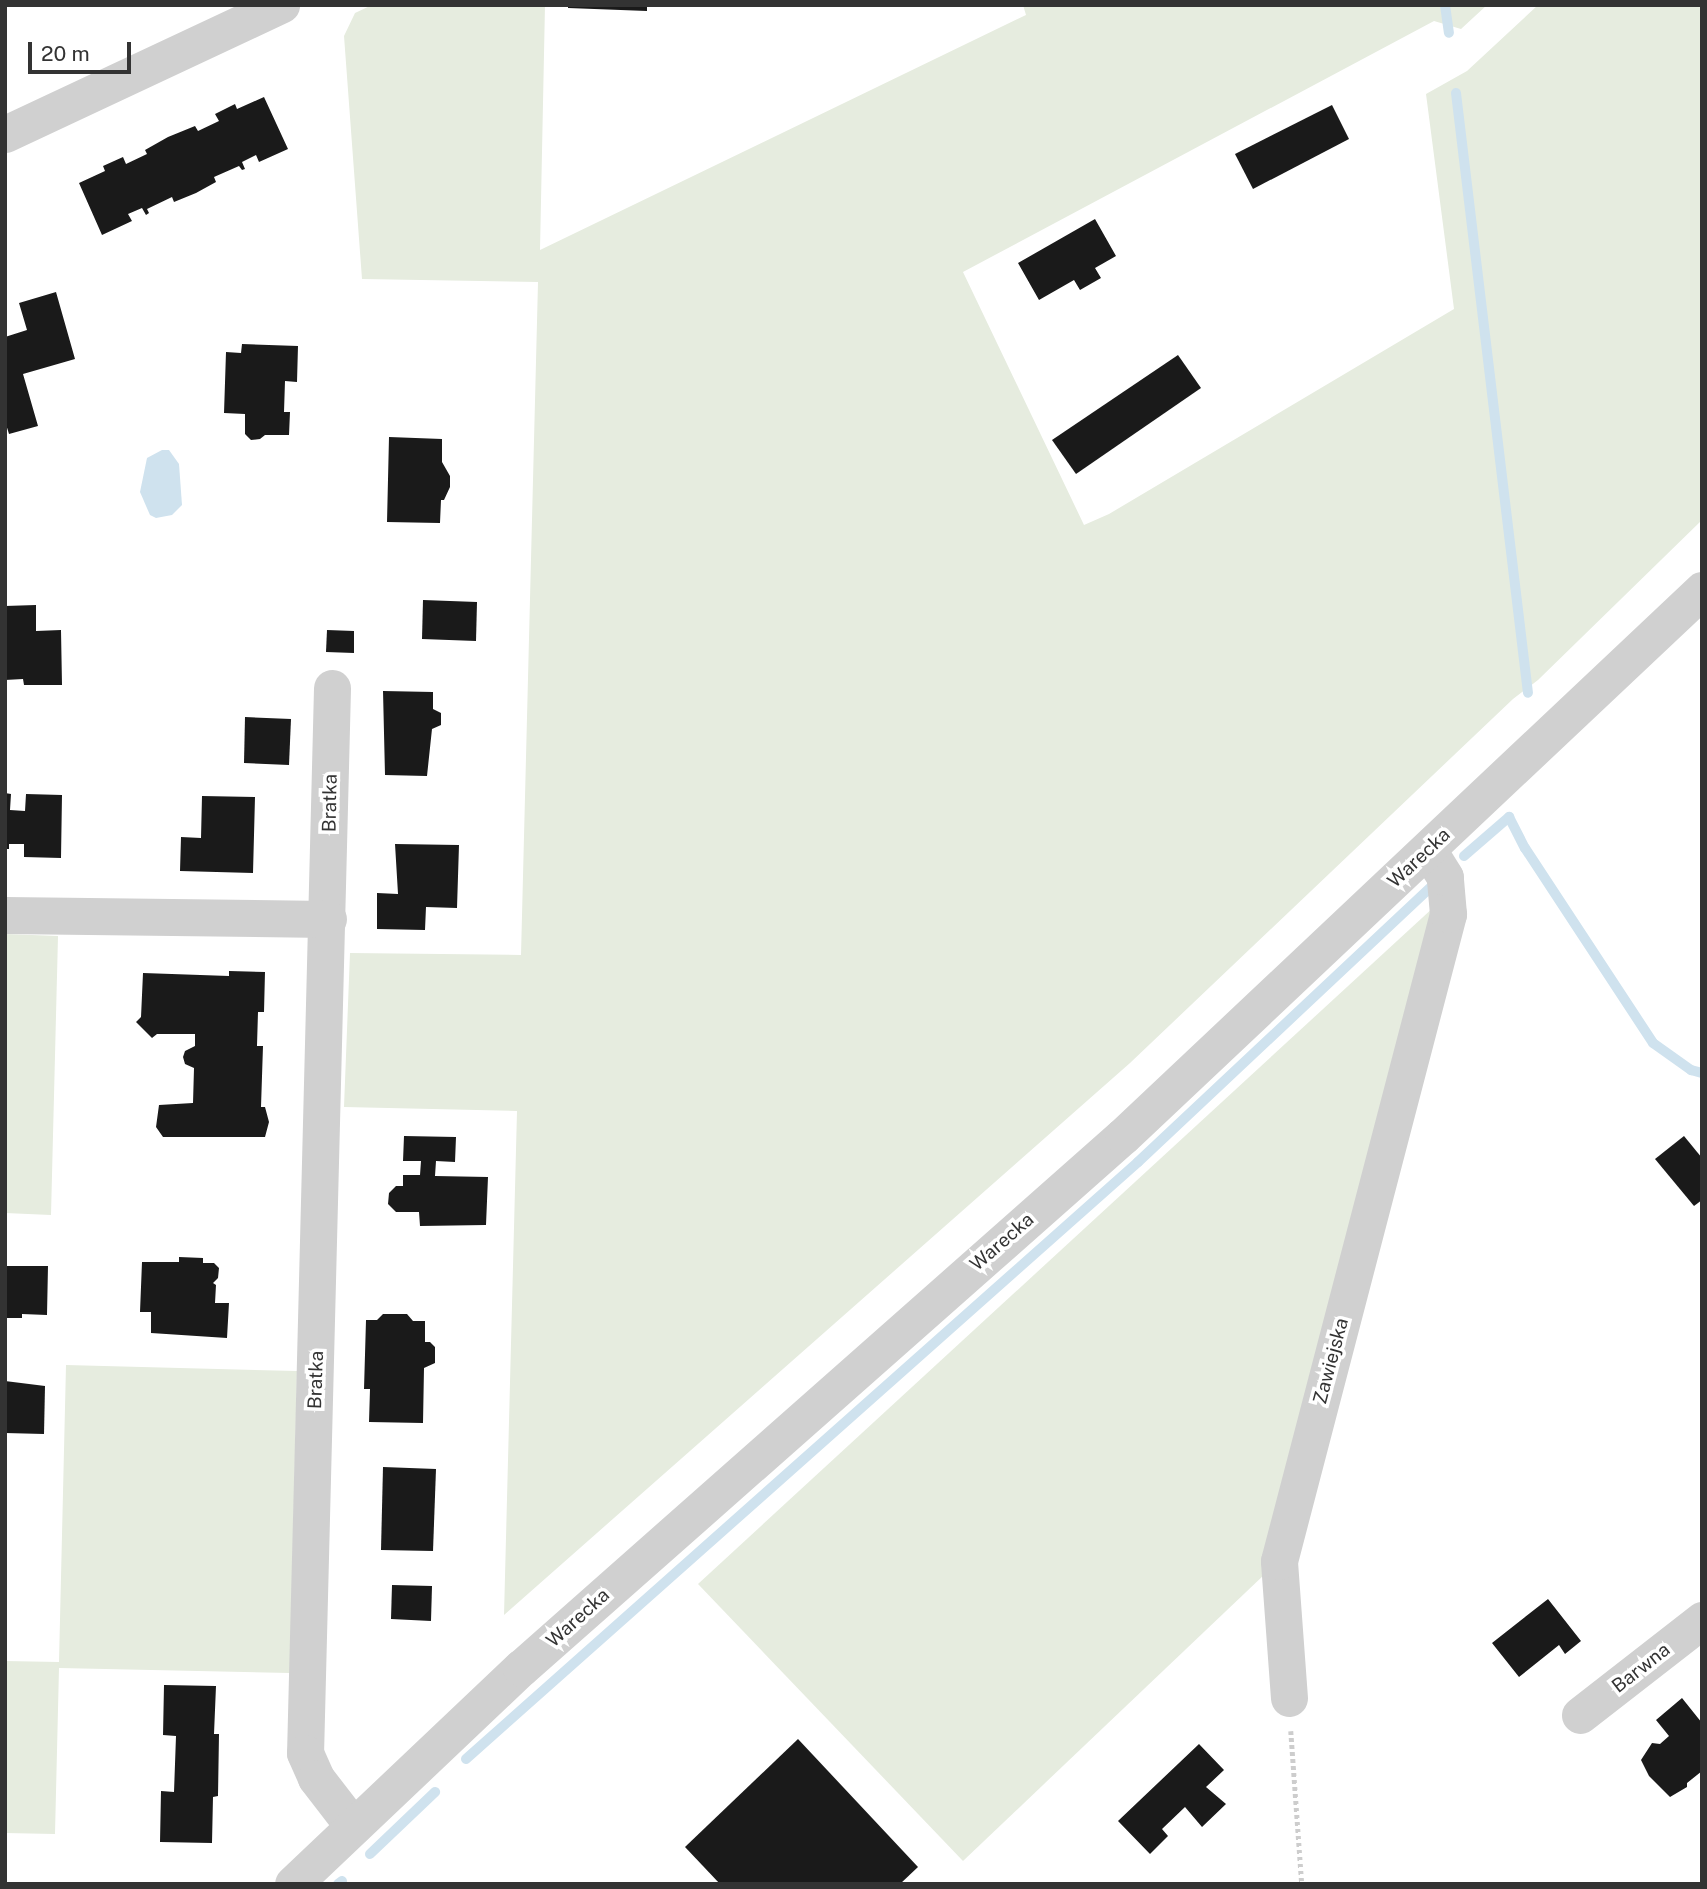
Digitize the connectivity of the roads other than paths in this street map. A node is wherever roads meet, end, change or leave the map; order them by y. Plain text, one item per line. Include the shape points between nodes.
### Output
1 (281, 5) edge
2 (5, 134) edge
3 (1702, 590) edge
4 (332, 688) dead end
5 (1428, 850) junction
6 (5, 915) edge
7 (328, 919) junction
8 (1702, 1620) edge
9 (1289, 1698) road end
10 (1580, 1715) dead end
11 (353, 1826) junction
12 (293, 1884) edge

1 - 2 street
3 - 5 street, Warecka
4 - 7 street, Bratka
5 - 9 street, Zawiejska via 1445,877 1448,914 1279,1561
5 - 11 street, Warecka via 1123,1136 531,1659
6 - 7 street
7 - 11 street, Bratka via 305,1752 316,1778
8 - 10 street, Barwna
11 - 12 street, Warecka

